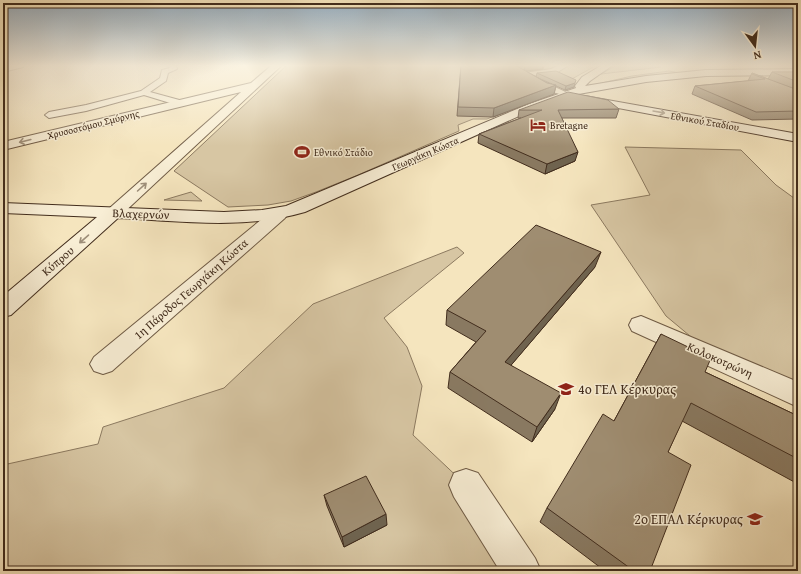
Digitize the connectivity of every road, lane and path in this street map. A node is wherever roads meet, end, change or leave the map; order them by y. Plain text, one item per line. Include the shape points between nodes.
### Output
1 (230, 92) edge
2 (248, 92) edge
3 (566, 92) edge
4 (574, 92) edge
5 (144, 93) joint
6 (592, 101) junction
7 (180, 104) junction
8 (533, 106) junction
9 (86, 108) junction
10 (49, 115) dead end
11 (106, 121) junction
12 (798, 138) edge
13 (3, 146) edge
14 (3, 208) edge
15 (113, 213) junction
16 (279, 214) junction
17 (3, 310) edge
18 (641, 325) dead end
19 (103, 364) dead end
20 (798, 395) edge
21 (466, 485) dead end
22 (522, 571) edge

1 - 7 main road, Χρυσοστόμου Σμύρνης
15 -> 2 main road, Κύπρου
3 - 8 main road, Γεωργάκη Κώστα
4 - 6 main road, Εθνικού Σταδίου
5 - 7 lane
5 - 9 lane
6 - 8 main road
6 -> 12 main road, Εθνικού Σταδίου
7 - 11 main road, Χρυσοστόμου Σμύρνης
8 - 16 main road, Γεωργάκη Κώστα via 299,208
9 - 10 lane
9 - 11 lane
11 -> 13 main road, Χρυσοστόμου Σμύρνης
14 - 15 main road, Βλαχερνών
15 - 16 main road, Βλαχερνών via 230,217
15 -> 17 main road, Κύπρου
16 - 19 main road, 1η Πάροδος Γεωργάκη Κώστα
18 - 20 main road, Κολοκοτρώνη
21 - 22 main road

